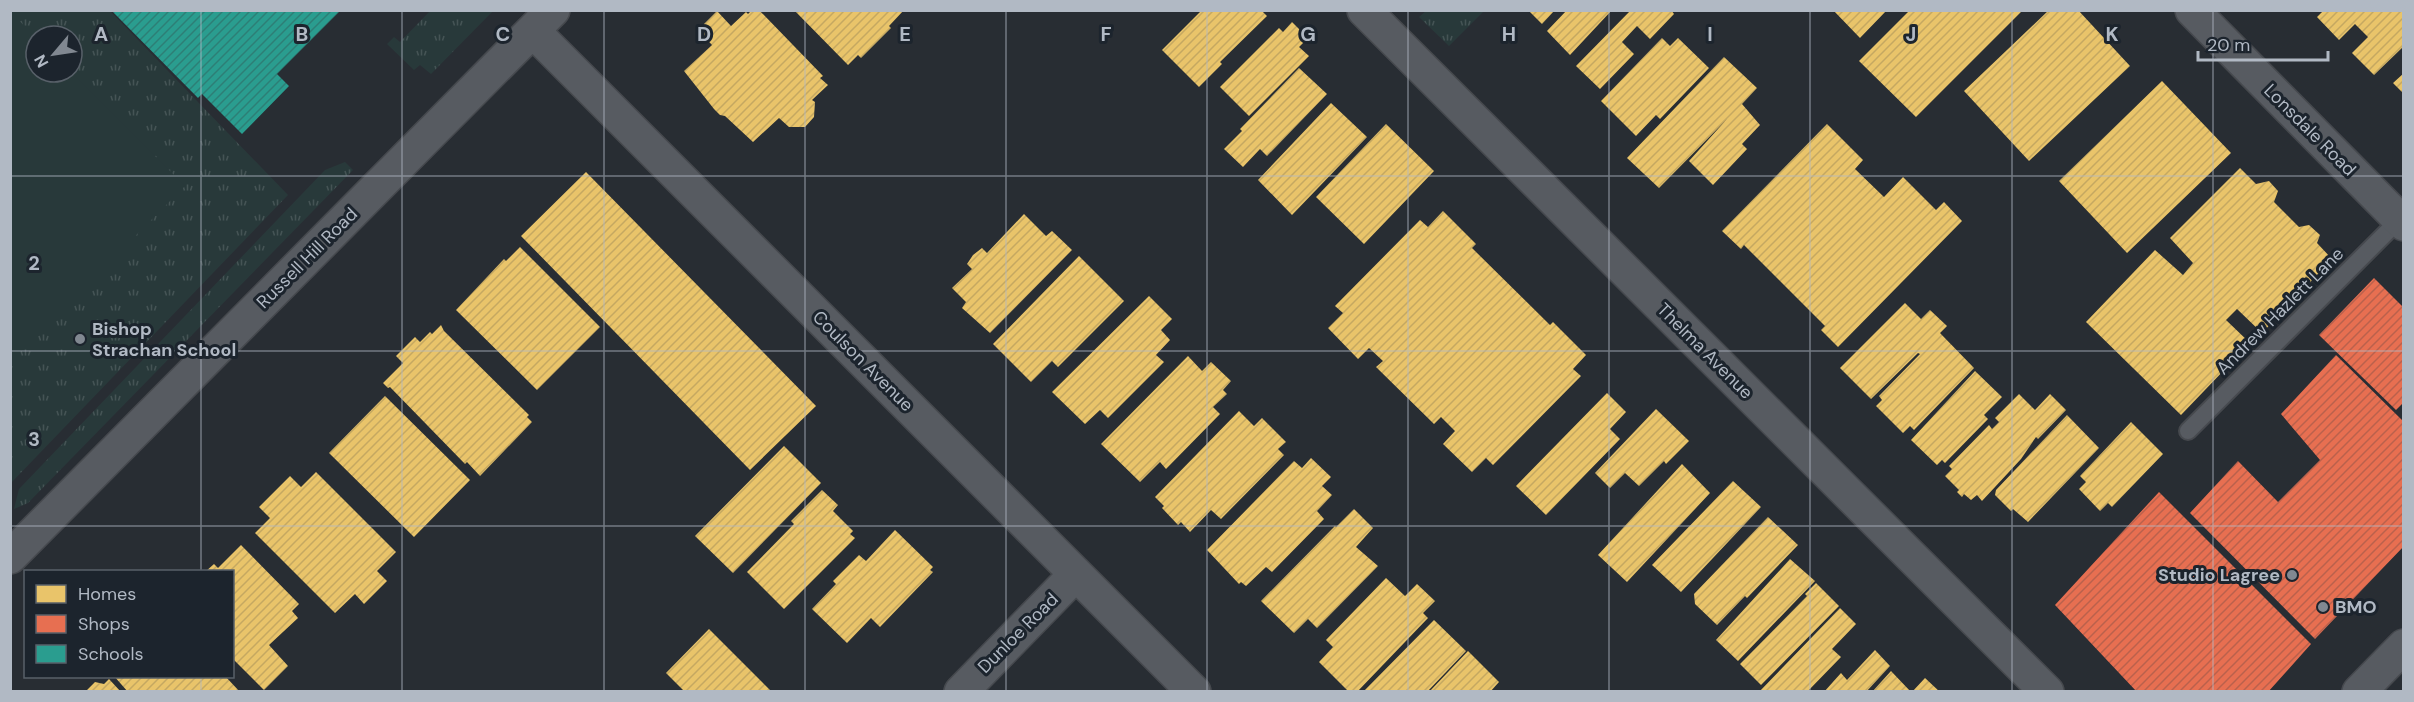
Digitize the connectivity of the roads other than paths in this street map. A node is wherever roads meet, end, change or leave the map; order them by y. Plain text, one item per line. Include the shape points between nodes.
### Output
1 (1364, 10) edge
2 (2192, 10) edge
3 (543, 21) edge
4 (2402, 220) edge
5 (2188, 431) dead end
6 (10, 557) edge
7 (1076, 575) junction
8 (2403, 646) edge
9 (961, 692) edge
10 (1194, 692) edge
11 (2047, 692) edge
12 (2359, 692) edge

1 - 11 street, Thelma Avenue
2 - 4 street, Lonsdale Road
3 - 6 street, Russell Hill Road
3 - 7 street, Coulson Avenue
4 - 5 lane, Andrew Hazlett Lane
7 - 9 street, Dunloe Road
7 - 10 street, Coulson Avenue
8 - 12 street

